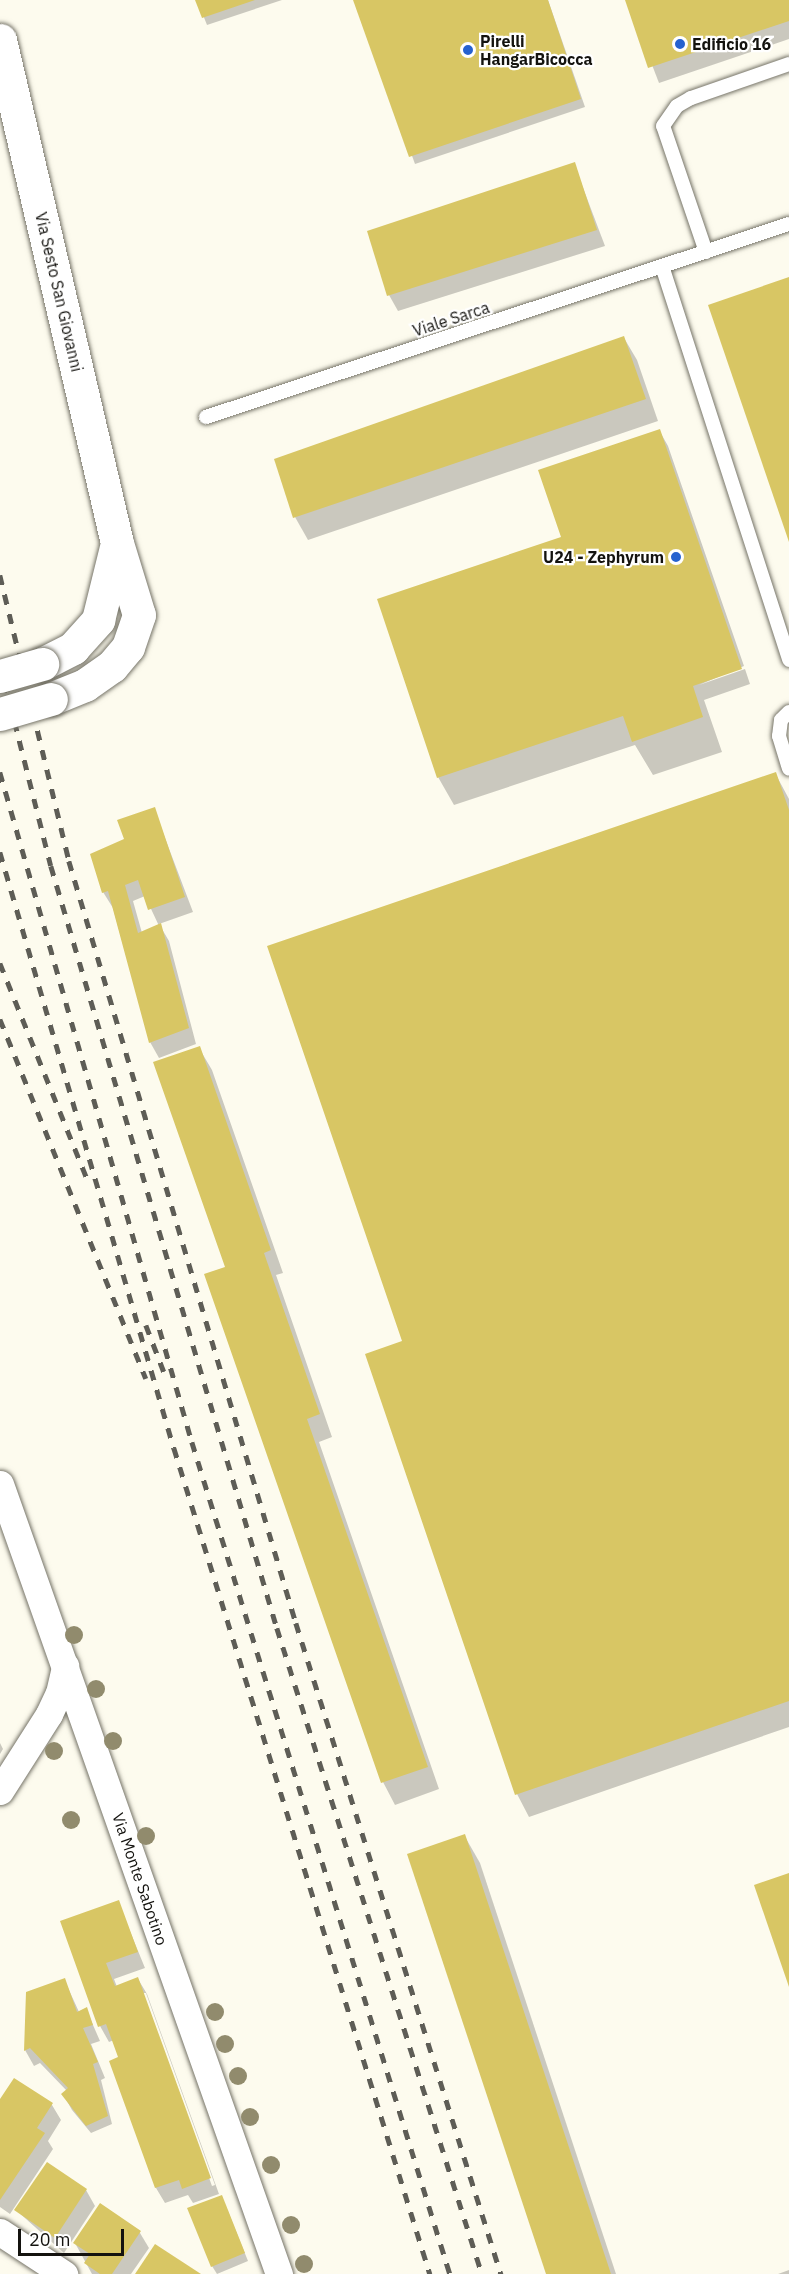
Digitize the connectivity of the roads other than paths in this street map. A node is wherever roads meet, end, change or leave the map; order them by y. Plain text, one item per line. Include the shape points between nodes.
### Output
1 (0, 40) edge
2 (789, 64) edge
3 (789, 224) edge
4 (706, 252) junction
5 (662, 267) junction
6 (206, 417) dead end
7 (117, 543) junction
8 (789, 660) edge
9 (0, 676) edge
10 (789, 712) edge
11 (0, 714) edge
12 (789, 769) edge
13 (0, 1484) edge
14 (65, 1666) junction
15 (49, 1714) junction
16 (84, 1722) junction
17 (0, 1791) edge
18 (0, 2232) edge
19 (64, 2274) edge
20 (279, 2274) edge

1 - 7 street, Via Sesto San Giovanni
2 - 4 lane via 691,98 677,106 663,126
3 - 4 lane, Viale Sarca
4 - 5 lane, Viale Sarca
5 - 6 lane, Viale Sarca
5 - 8 lane
7 - 9 street, bridge via 106,593 91,631 64,655
7 - 11 street, Via Sesto San Giovanni, bridge via 138,605 134,635 120,658 104,674 51,699
10 - 12 lane via 779,728
13 - 14 street, Via Monte Sabotino
14 - 15 street
14 - 16 street, Via Monte Sabotino
15 - 16 street via 69,1710
15 - 17 street
16 - 20 street, Via Monte Sabotino
18 - 19 street

